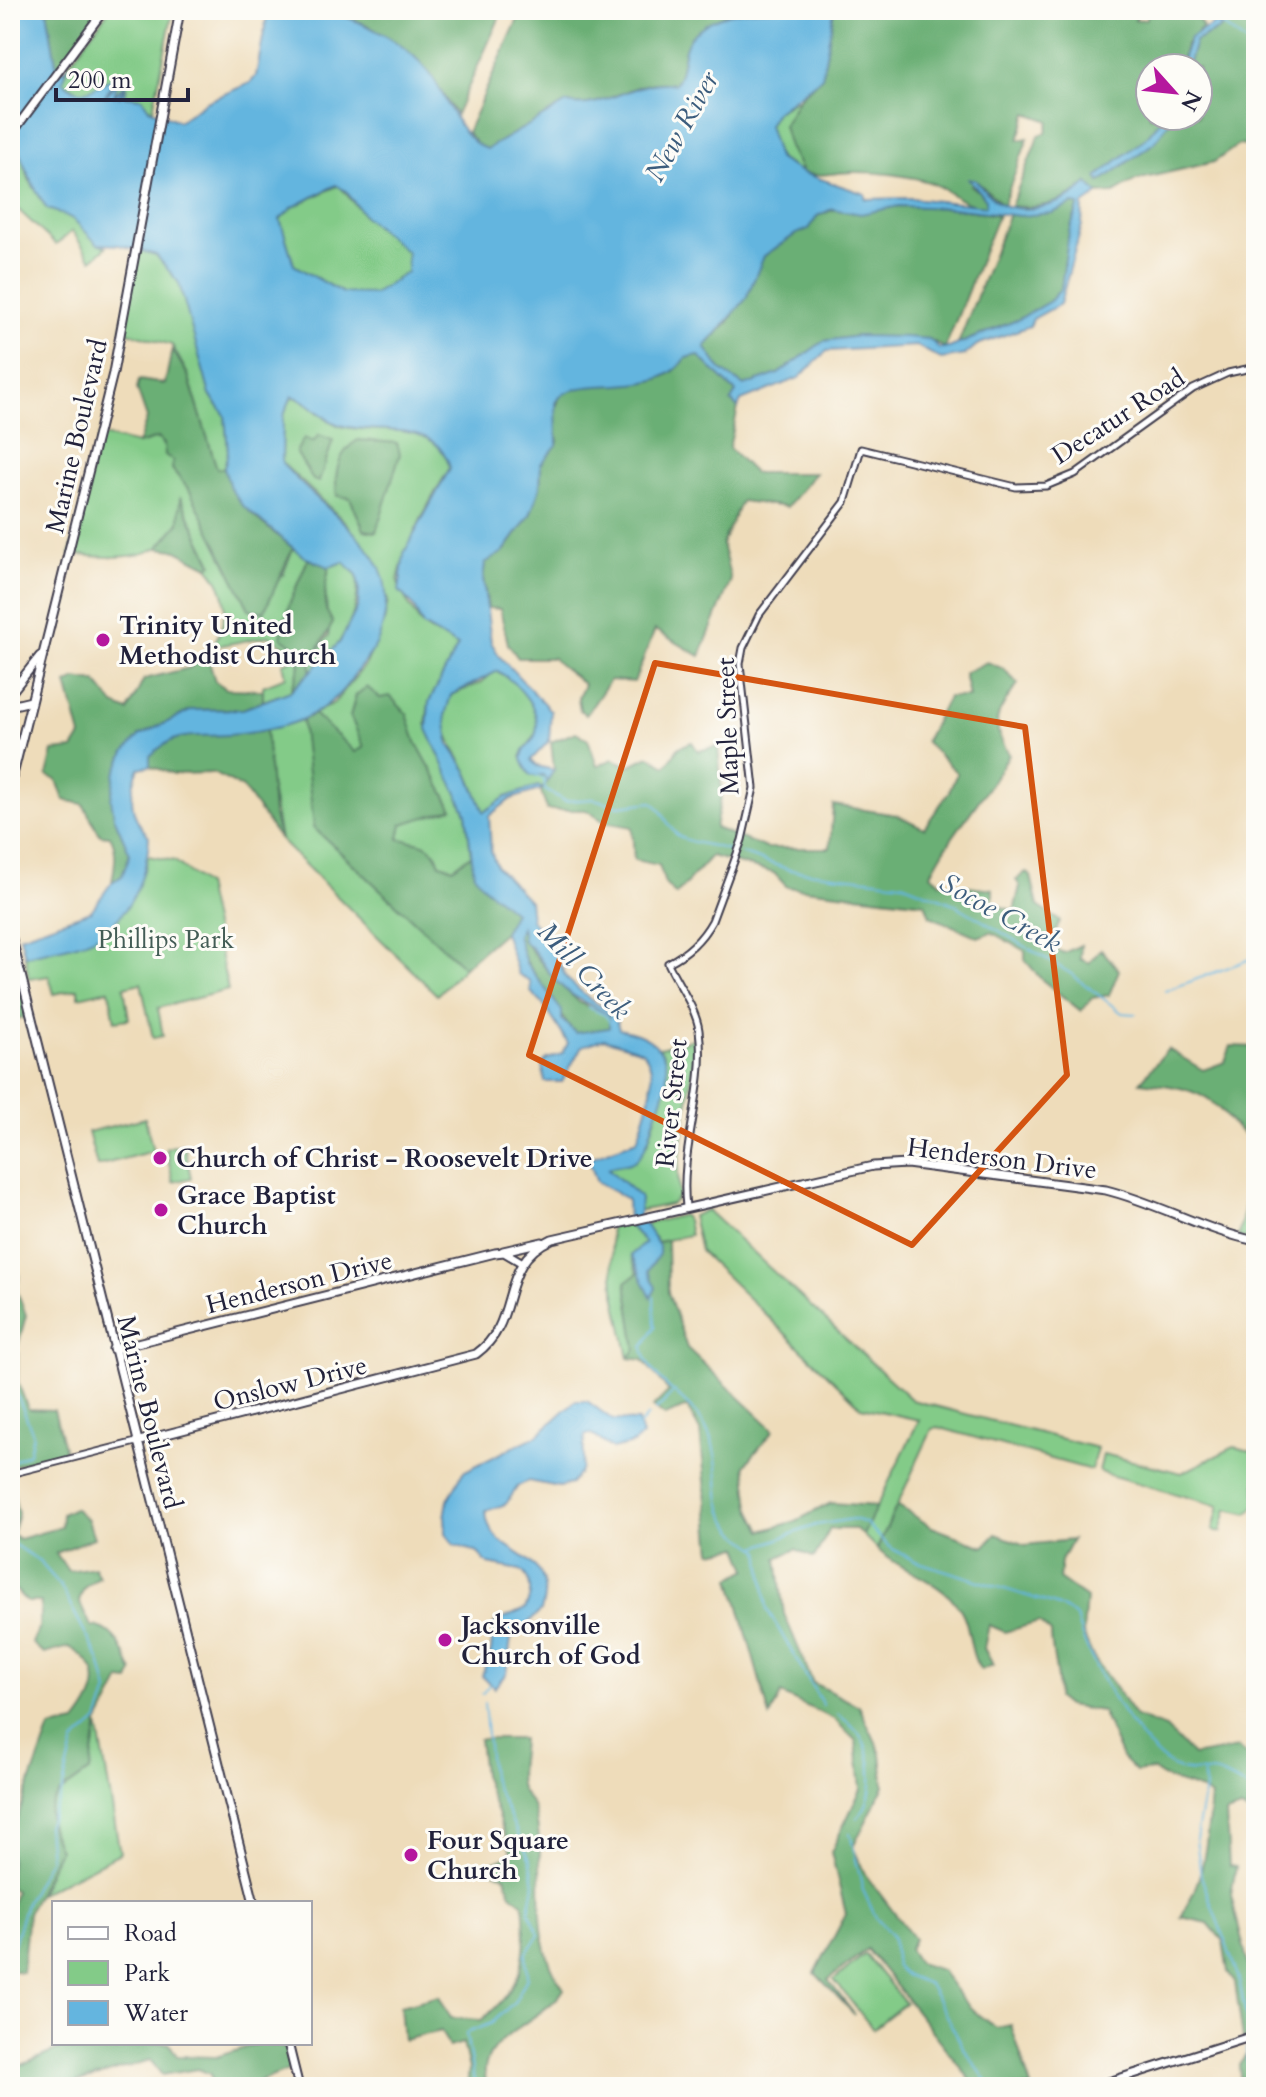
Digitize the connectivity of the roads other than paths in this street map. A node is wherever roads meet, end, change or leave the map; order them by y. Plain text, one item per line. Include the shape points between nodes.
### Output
1 (104, 10) edge
2 (180, 10) edge
3 (10, 136) edge
4 (1256, 367) edge
5 (861, 449) joint
6 (48, 640) junction
7 (10, 694) edge
8 (31, 701) junction
9 (10, 706) edge
10 (10, 729) edge
11 (18, 751) junction
12 (10, 787) edge
13 (10, 931) edge
14 (668, 963) joint
15 (686, 1207) junction
16 (552, 1239) junction
17 (1256, 1241) edge
18 (495, 1253) junction
19 (521, 1262) junction
20 (113, 1349) junction
21 (136, 1442) junction
22 (10, 1474) edge
23 (253, 1901) edge
24 (1256, 2035) edge
25 (288, 2045) edge
26 (299, 2087) edge
27 (1093, 2087) edge

1 - 3 main road
2 - 6 main road, Marine Boulevard via 106,408
4 - 5 street, Decatur Road via 1193,389 1075,474 1046,486 1016,487
5 - 14 street, Maple Street via 845,502 749,630 740,664 754,788 749,816 705,934
6 - 7 main road via 28,676
6 - 8 main road, Marine Boulevard
8 - 9 main road
8 - 11 main road, Marine Boulevard
10 - 11 main road
11 - 12 main road, Marine Boulevard
13 - 20 main road, Marine Boulevard
14 - 15 street, River Street via 699,1027 683,1182
15 - 16 main road, Henderson Drive
15 - 17 main road, Henderson Drive via 867,1167 907,1164 1106,1190 1214,1232
16 - 18 main road, Henderson Drive
16 - 19 main road, Henderson Drive
18 - 19 main road
18 - 20 main road, Henderson Drive
19 - 21 main road, Onslow Drive via 504,1322 476,1354
20 - 21 main road, Marine Boulevard
21 - 22 street, Onslow Drive
21 - 23 main road, Marine Boulevard
24 - 27 main road
25 - 26 main road

